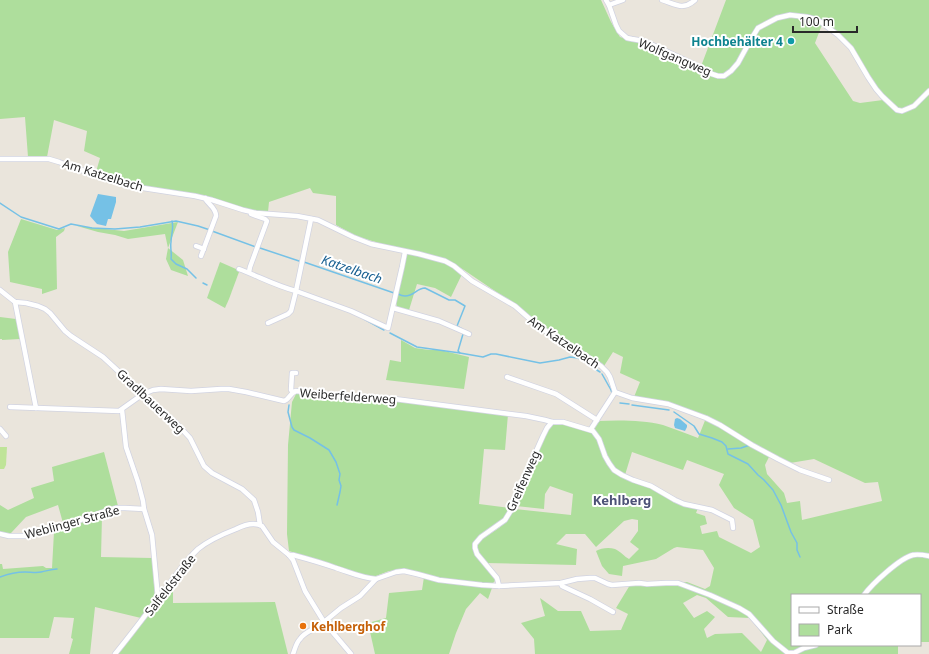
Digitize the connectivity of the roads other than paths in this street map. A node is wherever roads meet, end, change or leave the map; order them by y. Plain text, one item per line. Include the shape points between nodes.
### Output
1 (606, 0) edge
2 (622, 0) edge
3 (662, 0) edge
4 (695, 0) edge
5 (609, 5) junction
6 (929, 91) edge
7 (0, 159) edge
8 (205, 198) junction
9 (249, 212) junction
10 (311, 219) junction
11 (196, 246) dead end
12 (204, 249) junction
13 (405, 252) junction
14 (201, 256) dead end
15 (239, 269) dead end
16 (249, 272) junction
17 (0, 290) edge
18 (296, 291) junction
19 (15, 302) junction
20 (393, 308) junction
21 (268, 323) dead end
22 (469, 334) dead end
23 (296, 373) dead end
24 (507, 377) dead end
25 (293, 392) junction
26 (615, 392) junction
27 (143, 394) junction
28 (10, 407) dead end
29 (36, 408) junction
30 (122, 410) junction
31 (597, 420) junction
32 (552, 422) junction
33 (0, 429) edge
34 (591, 429) junction
35 (6, 436) dead end
36 (829, 480) dead end
37 (144, 509) junction
38 (260, 525) junction
39 (734, 528) dead end
40 (0, 534) edge
41 (289, 555) junction
42 (929, 556) edge
43 (376, 578) junction
44 (561, 583) junction
45 (499, 586) junction
46 (865, 594) edge
47 (158, 598) junction
48 (613, 612) dead end
49 (324, 622) junction
50 (812, 646) edge
51 (115, 654) edge
52 (293, 654) edge
53 (351, 654) edge

1 - 5 street, Wolfgangweg
2 - 5 street
3 - 4 street via 681,7
5 - 6 street, Wolfgangweg via 619,31 627,38 644,41 718,76 724,76 732,71 758,28 777,18 790,15 807,17 825,24 844,41 876,90 897,110 902,111 914,106
7 - 8 street, Am Katzelbach via 49,160 143,188
8 - 9 street, Am Katzelbach
8 - 12 street via 215,210 216,218
9 - 10 street, Am Katzelbach
9 - 16 street, Am Katzelbach via 267,221
10 - 13 street, Am Katzelbach via 360,240
10 - 18 street
11 - 12 street
12 - 14 street
13 - 20 street
13 - 26 street, Am Katzelbach via 445,261 472,281 515,306 539,327 601,366 610,377
15 - 16 street
16 - 18 street
17 - 19 street, Gradlbauerweg
18 - 20 street via 388,328
18 - 21 street via 288,314
19 - 27 street, Gradlbauerweg via 45,309 65,331 103,357
19 - 29 street
20 - 22 street via 445,323
23 - 25 street via 292,373
24 - 31 street via 556,394
25 - 27 street, Weiberfelderweg via 284,401 220,388 191,391 161,389
25 - 32 street, Weiberfelderweg via 394,399 526,416
26 - 31 street
26 - 36 street via 632,398 668,404 706,418 778,459
27 - 30 street, Weiberfelderweg
27 - 38 street, Gradlbauerweg via 187,434 207,470 242,489 254,500
28 - 29 street
29 - 30 street via 108,412
30 - 37 street via 126,447
31 - 34 street
32 - 34 street
32 - 45 street, Greifenweg via 538,445 514,506 505,520 481,537 476,544 477,554 497,578
33 - 35 street
34 - 39 street via 599,439 605,456 614,470 684,504 712,510 732,520
37 - 40 street, Weblinger Straße via 116,508 28,536
37 - 47 street via 153,541
38 - 41 street via 273,542
38 - 47 street, Salfeldstraße via 241,526 202,546
41 - 43 street via 368,578
41 - 49 street via 305,591
42 - 46 street via 913,555 906,558 870,586
43 - 45 street via 404,571 446,581
43 - 49 street via 360,596
44 - 45 street
44 - 48 street via 562,586
44 - 50 street via 595,578 608,584 678,583 739,608 788,653 794,654
47 - 51 street, Salfeldstraße
49 - 52 street via 300,638
49 - 53 street

